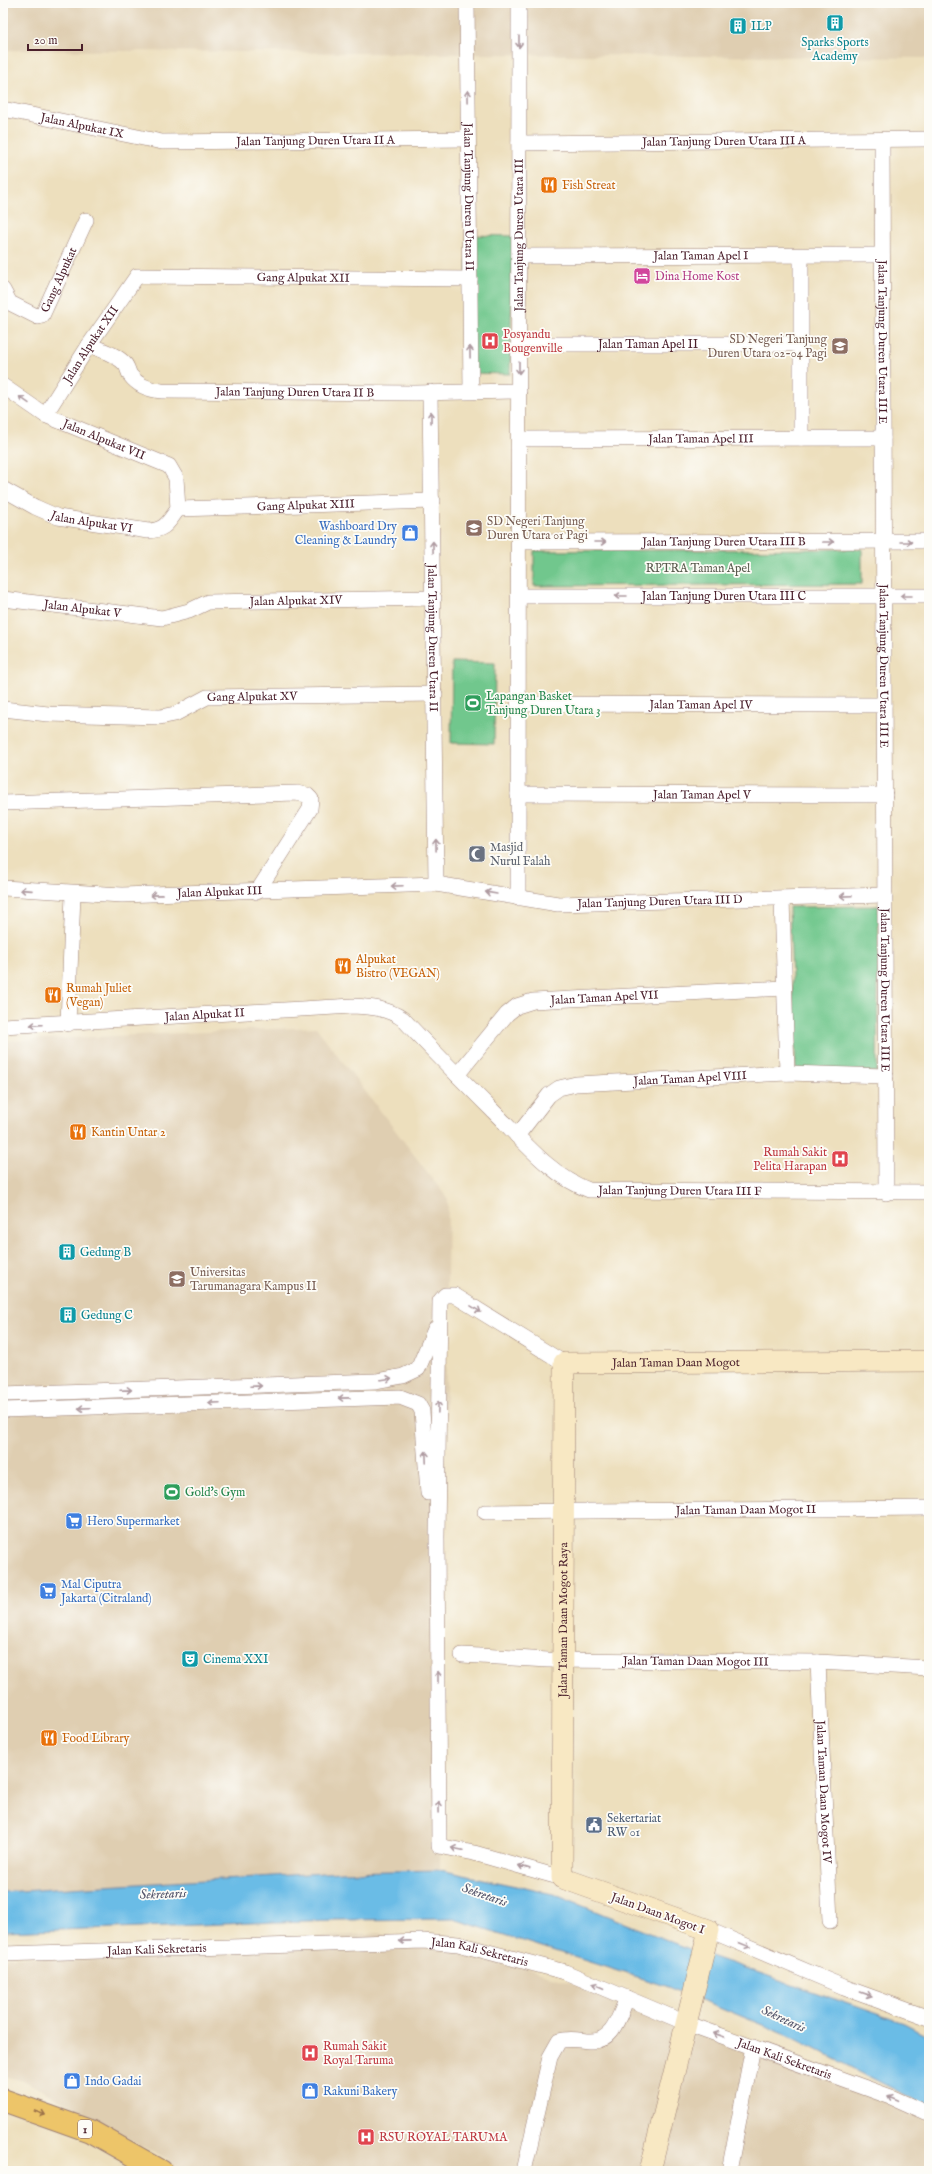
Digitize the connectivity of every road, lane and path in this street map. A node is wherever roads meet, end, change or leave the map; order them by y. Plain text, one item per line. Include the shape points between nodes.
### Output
1 (467, 3) edge
2 (519, 3) edge
3 (3, 109) edge
4 (468, 139) junction
5 (882, 140) junction
6 (929, 140) edge
7 (162, 142) joint
8 (519, 143) junction
9 (86, 220) dead end
10 (882, 255) junction
11 (519, 256) junction
12 (801, 256) junction
13 (137, 276) joint
14 (470, 280) junction
15 (3, 290) edge
16 (519, 344) junction
17 (801, 344) junction
18 (89, 345) junction
19 (3, 386) edge
20 (471, 391) junction
21 (519, 391) junction
22 (430, 392) junction
23 (45, 414) junction
24 (801, 438) junction
25 (883, 438) junction
26 (519, 439) junction
27 (3, 489) edge
28 (433, 501) junction
29 (178, 509) junction
30 (519, 542) junction
31 (884, 542) junction
32 (929, 542) edge
33 (519, 596) junction
34 (884, 596) junction
35 (929, 596) edge
36 (434, 598) junction
37 (3, 599) edge
38 (162, 618) joint
39 (435, 694) junction
40 (519, 704) junction
41 (884, 705) junction
42 (3, 709) edge
43 (518, 794) junction
44 (885, 795) junction
45 (3, 803) edge
46 (436, 884) junction
47 (3, 888) edge
48 (257, 892) junction
49 (72, 894) junction
50 (885, 895) junction
51 (518, 898) junction
52 (782, 898) junction
53 (784, 988) junction
54 (403, 1019) joint
55 (68, 1024) junction
56 (3, 1026) edge
57 (787, 1073) junction
58 (457, 1075) junction
59 (886, 1076) junction
60 (517, 1136) junction
61 (929, 1192) edge
62 (886, 1193) junction
63 (439, 1318) junction
64 (929, 1361) edge
65 (564, 1363) junction
66 (3, 1394) edge
67 (3, 1410) edge
68 (929, 1508) edge
69 (485, 1512) dead end
70 (563, 1512) junction
71 (437, 1537) junction
72 (462, 1655) dead end
73 (563, 1660) junction
74 (818, 1662) junction
75 (929, 1668) edge
76 (562, 1878) junction
77 (830, 1921) dead end
78 (707, 1938) junction
79 (3, 1954) edge
80 (627, 1998) junction
81 (688, 2016) junction
82 (929, 2018) edge
83 (753, 2047) junction
84 (3, 2100) edge
85 (929, 2114) edge
86 (161, 2171) edge
87 (524, 2171) edge
88 (650, 2171) edge
89 (729, 2171) edge

4 -> 1 street, Jalan Tanjung Duren Utara II
2 -> 8 street, Jalan Tanjung Duren Utara III
3 - 7 street, Jalan Alpukat IX
4 - 7 street, Jalan Tanjung Duren Utara II A
4 - 14 street, Jalan Tanjung Duren Utara II
5 - 6 street, Jalan Tanjung Duren Utara III A
5 - 8 street, Jalan Tanjung Duren Utara III A
5 - 10 street, Jalan Tanjung Duren Utara III E
8 - 11 street, Jalan Tanjung Duren Utara III
9 - 15 street, Gang Alpukat via 42,316 38,317 10,303
10 - 12 street, Jalan Taman Apel I
10 - 25 street, Jalan Tanjung Duren Utara III E
11 - 12 street, Jalan Taman Apel I
11 - 16 street, Jalan Tanjung Duren Utara III
12 - 17 street
13 - 14 street, Gang Alpukat XII
13 - 18 street, Jalan Alpukat XII
20 -> 14 street, Jalan Tanjung Duren Utara II
16 - 17 street, Jalan Taman Apel II
16 -> 21 street, Jalan Tanjung Duren Utara III
17 - 24 street
18 - 22 street, Jalan Tanjung Duren Utara II B via 118,358 140,385 151,390
18 - 23 street, Jalan Alpukat XII
23 -> 19 street, Jalan Alpukat VII
20 - 21 street, Jalan Tanjung Duren Utara II B
20 - 22 street, Jalan Tanjung Duren Utara II B
21 - 26 street, Jalan Tanjung Duren Utara III
28 -> 22 street, Jalan Tanjung Duren Utara II
23 - 29 street, Jalan Alpukat VII via 170,466 176,478
24 - 25 street, Jalan Taman Apel III
24 - 26 street, Jalan Taman Apel III
25 - 31 street, Jalan Tanjung Duren Utara III E
26 - 30 street, Jalan Tanjung Duren Utara III
27 - 29 street, Jalan Alpukat VI via 58,517 148,531 164,527
28 - 29 street, Gang Alpukat XIII
36 -> 28 street, Jalan Tanjung Duren Utara II
30 -> 31 street, Jalan Tanjung Duren Utara III B
30 - 33 street, Jalan Tanjung Duren Utara III
31 -> 32 street, Jalan Tanjung Duren Utara III B
31 - 34 street, Jalan Tanjung Duren Utara III E
34 -> 33 street, Jalan Tanjung Duren Utara III C
33 - 40 street, Jalan Tanjung Duren Utara III
35 -> 34 street, Jalan Tanjung Duren Utara III C
34 - 41 street, Jalan Tanjung Duren Utara III E
36 - 38 street, Jalan Alpukat XIV via 208,602 189,611
36 - 39 street, Jalan Tanjung Duren Utara II
37 - 38 street, Jalan Alpukat V
39 - 42 street, Gang Alpukat XV via 207,697 175,714 160,717 48,714
46 -> 39 street, Jalan Tanjung Duren Utara II
40 - 41 street, Jalan Taman Apel IV
40 - 43 street, Jalan Tanjung Duren Utara III
41 - 44 street, Jalan Tanjung Duren Utara III E
43 - 44 street, Jalan Taman Apel V
43 - 51 street, Jalan Tanjung Duren Utara III
44 - 50 street, Jalan Tanjung Duren Utara III E
45 - 48 street via 307,794 311,799 310,809
46 -> 48 street, Jalan Alpukat III
51 -> 46 street, Jalan Tanjung Duren Utara III D
49 -> 47 street, Jalan Alpukat III
48 -> 49 street, Jalan Alpukat III
49 - 55 street
50 -> 52 street, Jalan Tanjung Duren Utara III D
50 - 59 street, Jalan Tanjung Duren Utara III E
51 - 52 street, Jalan Tanjung Duren Utara III D via 558,904
52 - 53 street
53 - 57 street
53 - 58 street, Jalan Taman Apel VII via 534,1001 517,1006 506,1014
54 - 55 street, Jalan Alpukat II via 391,1011 353,1006
54 - 58 street, Jalan Tanjung Duren Utara III F
55 -> 56 street, Jalan Alpukat II
57 - 59 street, Jalan Taman Apel VIII
57 - 60 street, Jalan Taman Apel VIII via 576,1084 559,1088 549,1095
58 - 60 street, Jalan Tanjung Duren Utara III F
59 - 62 street, Jalan Tanjung Duren Utara III E
60 - 62 street, Jalan Tanjung Duren Utara III F via 562,1175 577,1186 589,1190
61 - 62 street, Jalan Tanjung Duren Utara III F
63 -> 65 street via 442,1297 454,1295
66 -> 63 street via 352,1382 392,1378 418,1369
71 -> 63 street
64 - 65 street, Jalan Taman Daan Mogot
65 - 70 street, Jalan Taman Daan Mogot Raya
71 -> 67 street via 430,1515 422,1411 412,1400 400,1397 337,1398
68 - 70 street, Jalan Taman Daan Mogot II
69 - 70 street, Jalan Taman Daan Mogot II
70 - 73 street, Jalan Taman Daan Mogot Raya
76 -> 71 street, Jalan Daan Mogot I via 440,1846
72 - 73 street, Jalan Taman Daan Mogot III
73 - 74 street, Jalan Taman Daan Mogot III
73 - 76 street, Jalan Taman Daan Mogot Raya
74 - 75 street, Jalan Taman Daan Mogot III
74 - 77 street, Jalan Taman Daan Mogot IV
76 - 78 street, Jalan Daan Mogot I
78 - 81 street, Jalan Daan Mogot I
78 -> 82 street
80 -> 79 street, Jalan Kali Sekretaris via 565,1972 527,1961 458,1944 423,1941
80 - 81 street, Jalan Kali Sekretaris
80 - 87 street via 612,2031 603,2040 558,2041 550,2057
83 -> 81 street, Jalan Kali Sekretaris
81 - 88 street, Jalan Daan Mogot I
85 -> 83 street, Jalan Kali Sekretaris via 891,2097
83 - 89 street
84 -> 86 highway, 1 via 90,2131

